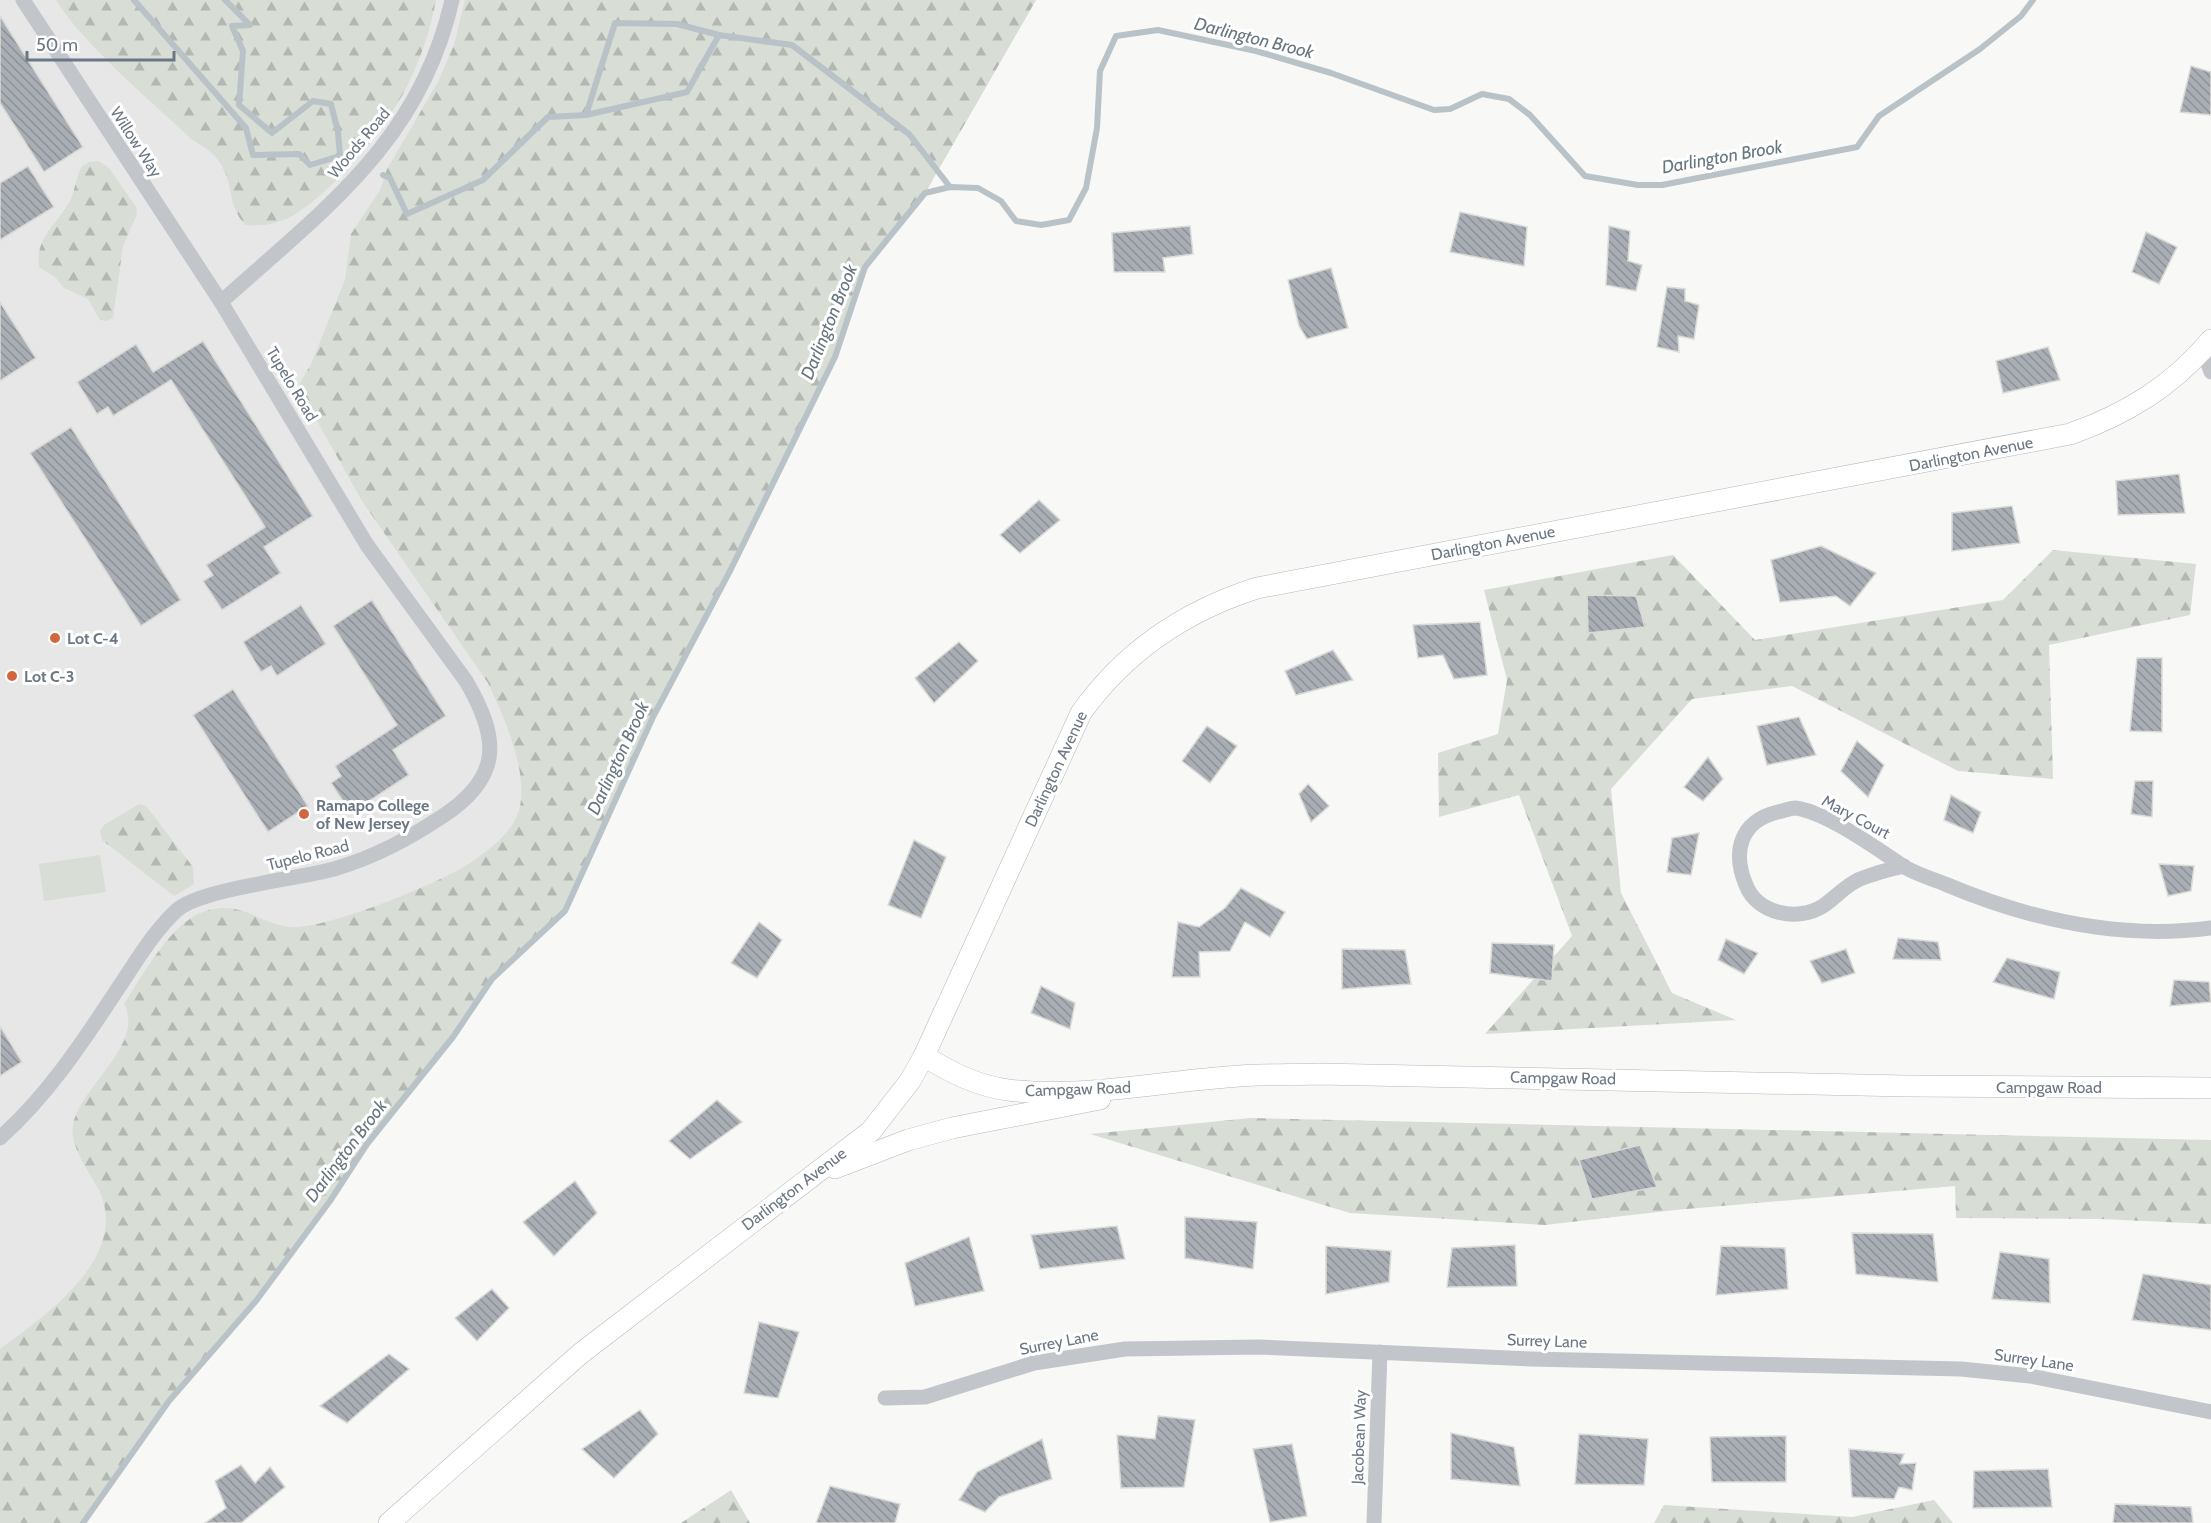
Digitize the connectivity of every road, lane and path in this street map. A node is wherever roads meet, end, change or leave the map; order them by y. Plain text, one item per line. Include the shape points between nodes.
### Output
1 (23, 0) edge
2 (452, 0) edge
3 (221, 302) junction
4 (2207, 345) edge
5 (2211, 372) edge
6 (1904, 866) junction
7 (2211, 928) edge
8 (924, 1056) junction
9 (1160, 1085) junction
10 (2211, 1088) edge
11 (0, 1138) edge
12 (807, 1179) junction
13 (1380, 1352) junction
14 (885, 1398) dead end
15 (2211, 1412) edge
16 (389, 1523) edge
17 (1374, 1523) edge

1 - 3 street, Willow Way
2 - 3 street, Woods Road via 436,57 421,89 383,148 345,190
3 - 11 street, Tupelo Road via 367,545 471,690 487,736 488,765 469,797 393,847 332,869 207,896 178,909 155,934 48,1091
4 - 5 street
4 - 8 main road, Darlington Avenue via 2165,386 2137,405 2070,434 1257,588 1189,615 1124,662 1081,713
6 - 6 street, Mary Court via 1823,817 1794,808 1762,816 1741,839 1739,868 1747,890 1762,907 1782,914 1822,907 1857,880
6 - 7 street, Mary Court via 2041,917 2144,932
8 - 9 main road, Campgaw Road via 948,1071 1006,1090 1037,1093
8 - 12 main road, Darlington Avenue via 871,1131
9 - 10 main road, Campgaw Road via 1228,1077 1330,1074
9 - 12 main road via 941,1131
12 - 16 main road, Darlington Avenue via 579,1354
13 - 14 street, Surrey Lane via 1259,1347 1125,1349 1034,1363 925,1397
13 - 15 street, Surrey Lane via 1961,1369 2030,1376
13 - 17 street, Jacobean Way

